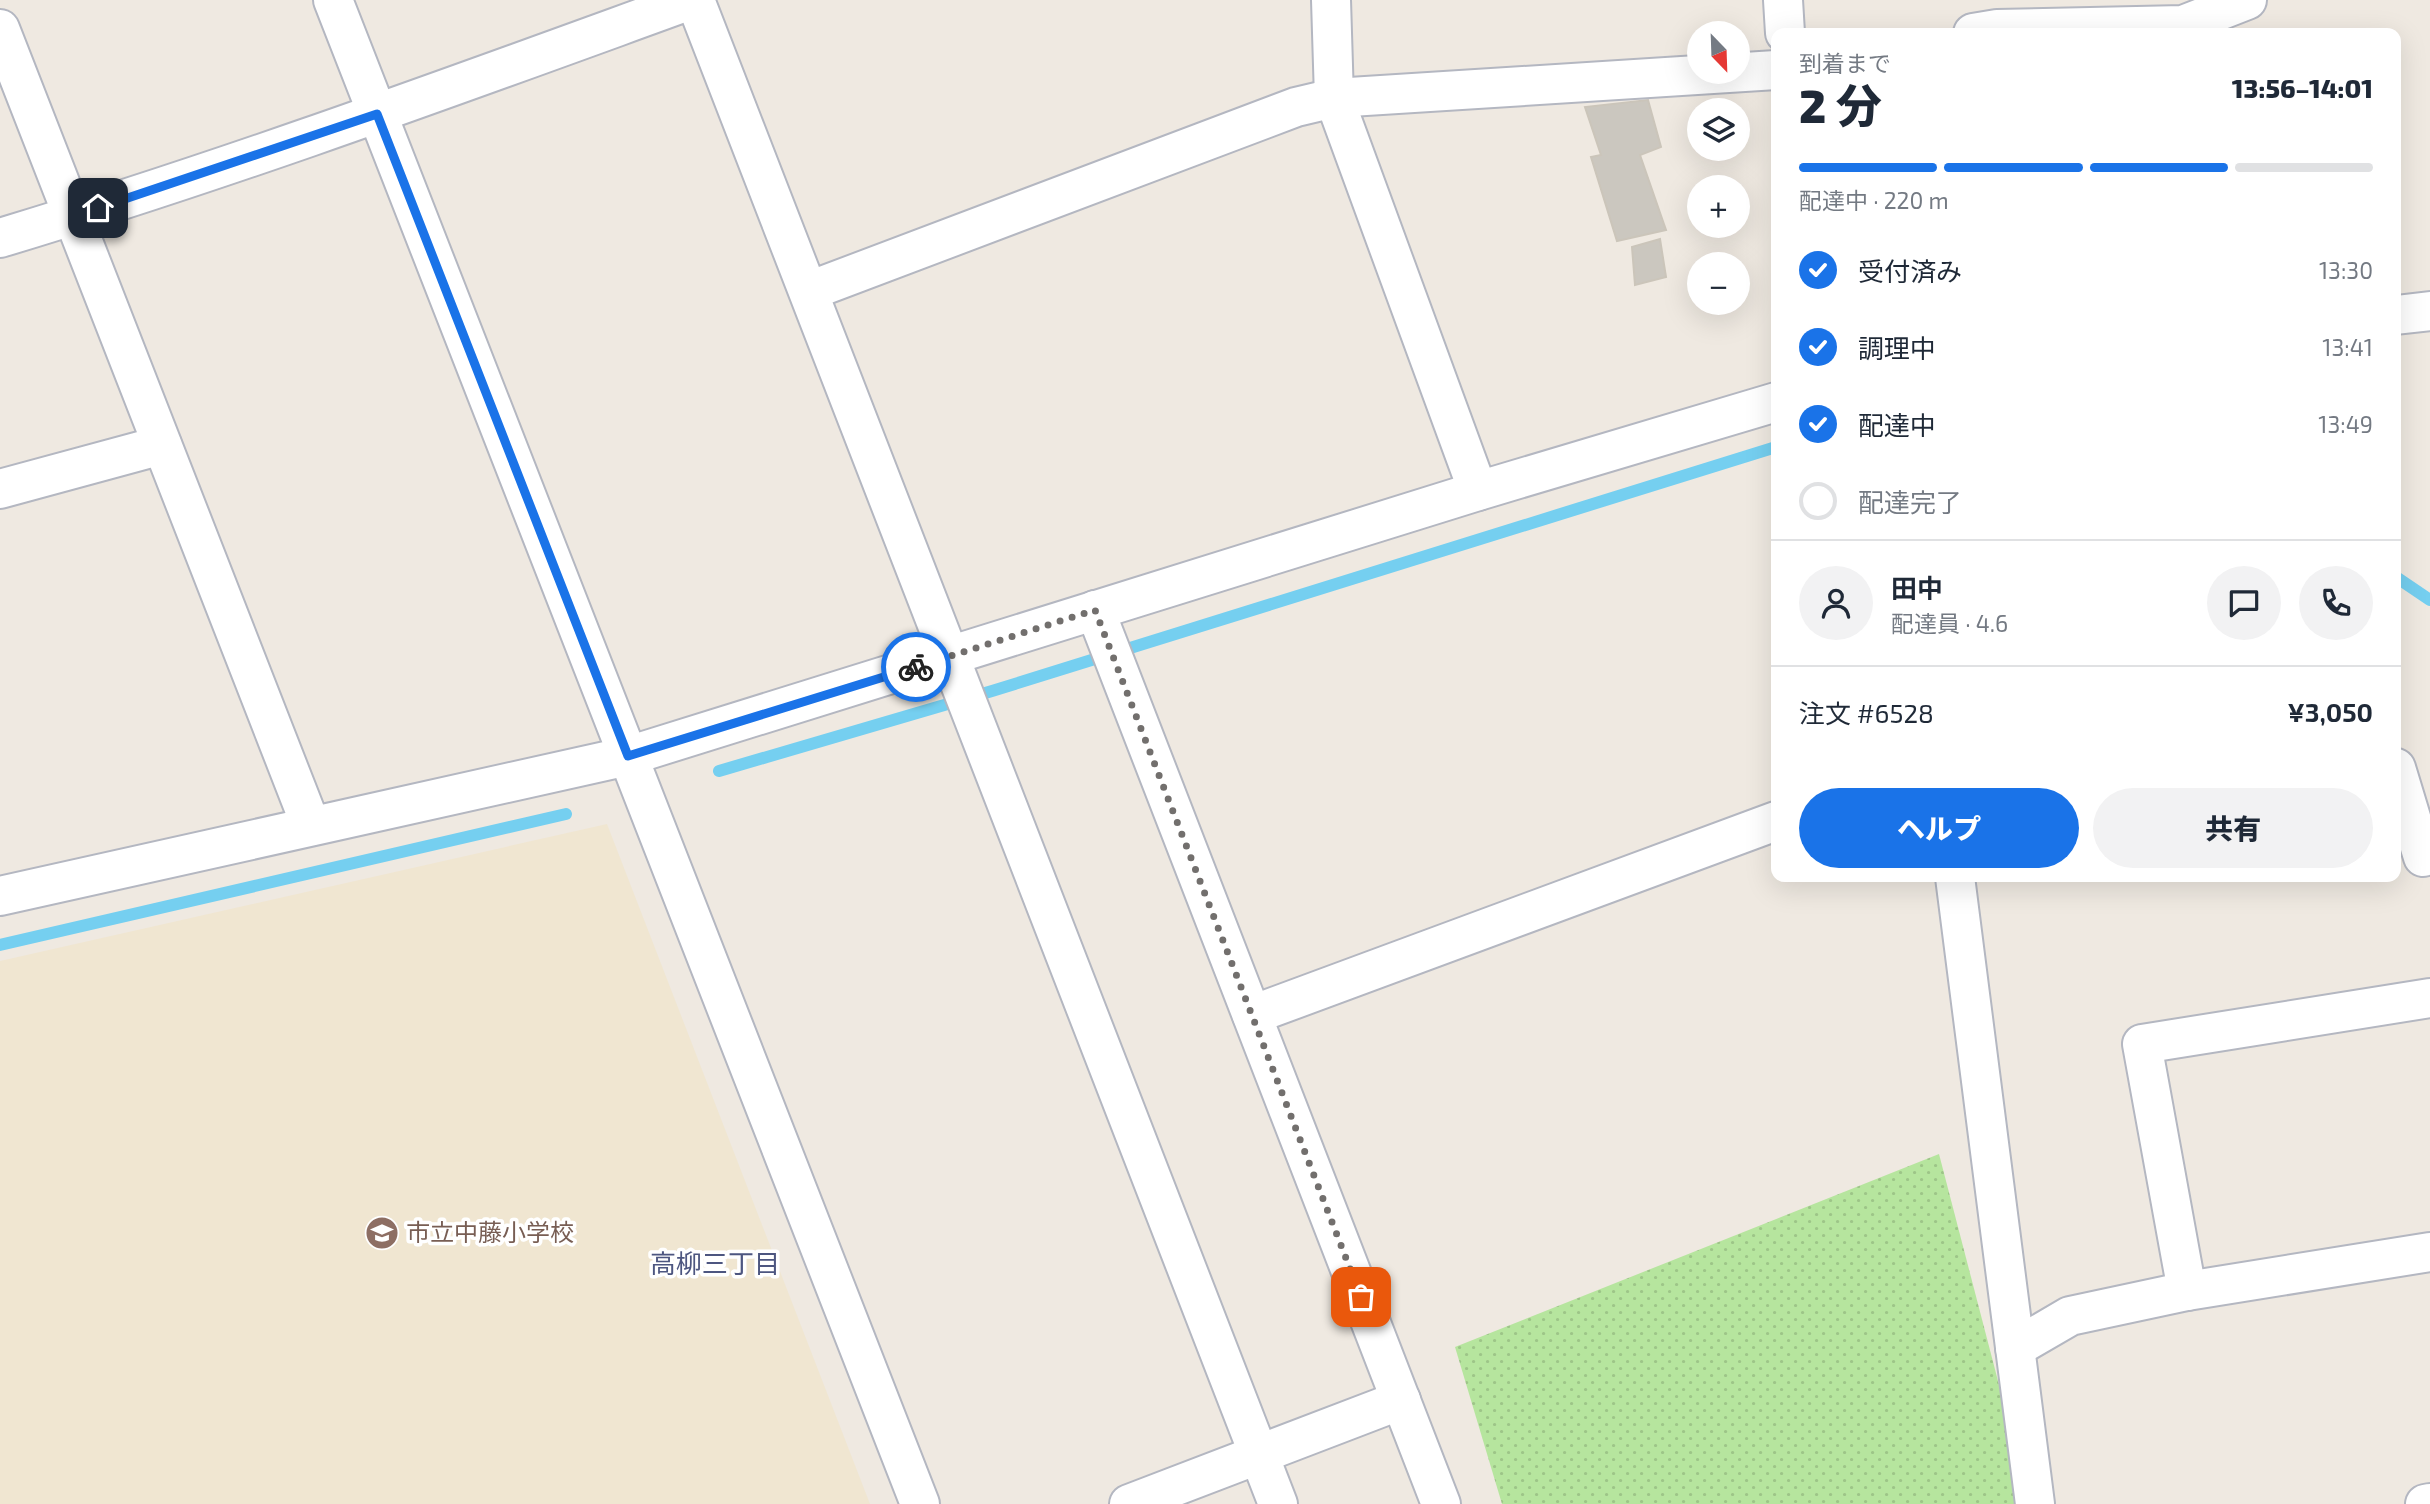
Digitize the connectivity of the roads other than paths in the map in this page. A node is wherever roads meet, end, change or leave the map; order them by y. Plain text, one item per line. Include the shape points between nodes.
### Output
1 (333, 0) edge
2 (693, 0) edge
3 (1331, 0) edge
4 (1783, 0) edge
5 (2247, 0) edge
6 (1785, 28) edge
7 (2044, 28) edge
8 (0, 29) edge
9 (1771, 70) edge
10 (1334, 98) junction
11 (377, 114) junction
12 (73, 216) junction
13 (0, 238) edge
14 (809, 291) junction
15 (2430, 311) edge
16 (2401, 314) edge
17 (1771, 403) edge
18 (162, 445) junction
19 (0, 489) edge
20 (1478, 491) junction
21 (1095, 610) junction
22 (951, 656) junction
23 (628, 756) junction
24 (2401, 791) edge
25 (1771, 823) edge
26 (311, 826) junction
27 (2423, 857) dead end
28 (1956, 882) edge
29 (0, 895) edge
30 (2430, 998) edge
31 (1252, 1015) junction
32 (2430, 1252) edge
33 (2187, 1291) junction
34 (2015, 1348) junction
35 (1401, 1400) junction
36 (1259, 1453) junction
37 (920, 1504) edge
38 (1129, 1504) edge
39 (1278, 1504) edge
40 (1441, 1504) edge
41 (2035, 1504) edge

1 - 11 street
2 - 11 street
2 - 14 street
3 - 10 street
4 - 6 street
5 - 7 street via 2183,25
8 - 12 street
9 - 10 street
10 - 14 street via 1296,107
10 - 20 street
11 - 12 street
11 - 23 street
12 - 13 street
12 - 18 street
14 - 22 street
15 - 16 street
17 - 20 street
18 - 19 street
18 - 26 street
20 - 21 street
21 - 22 street
21 - 31 street
22 - 23 street
22 - 36 street
23 - 26 street
23 - 37 street
24 - 27 street
25 - 31 street
26 - 29 street
28 - 34 street
30 - 33 street via 2141,1044
31 - 35 street
32 - 33 street
33 - 34 street via 2070,1316
34 - 41 street
35 - 36 street
35 - 40 street
36 - 38 street
36 - 39 street

